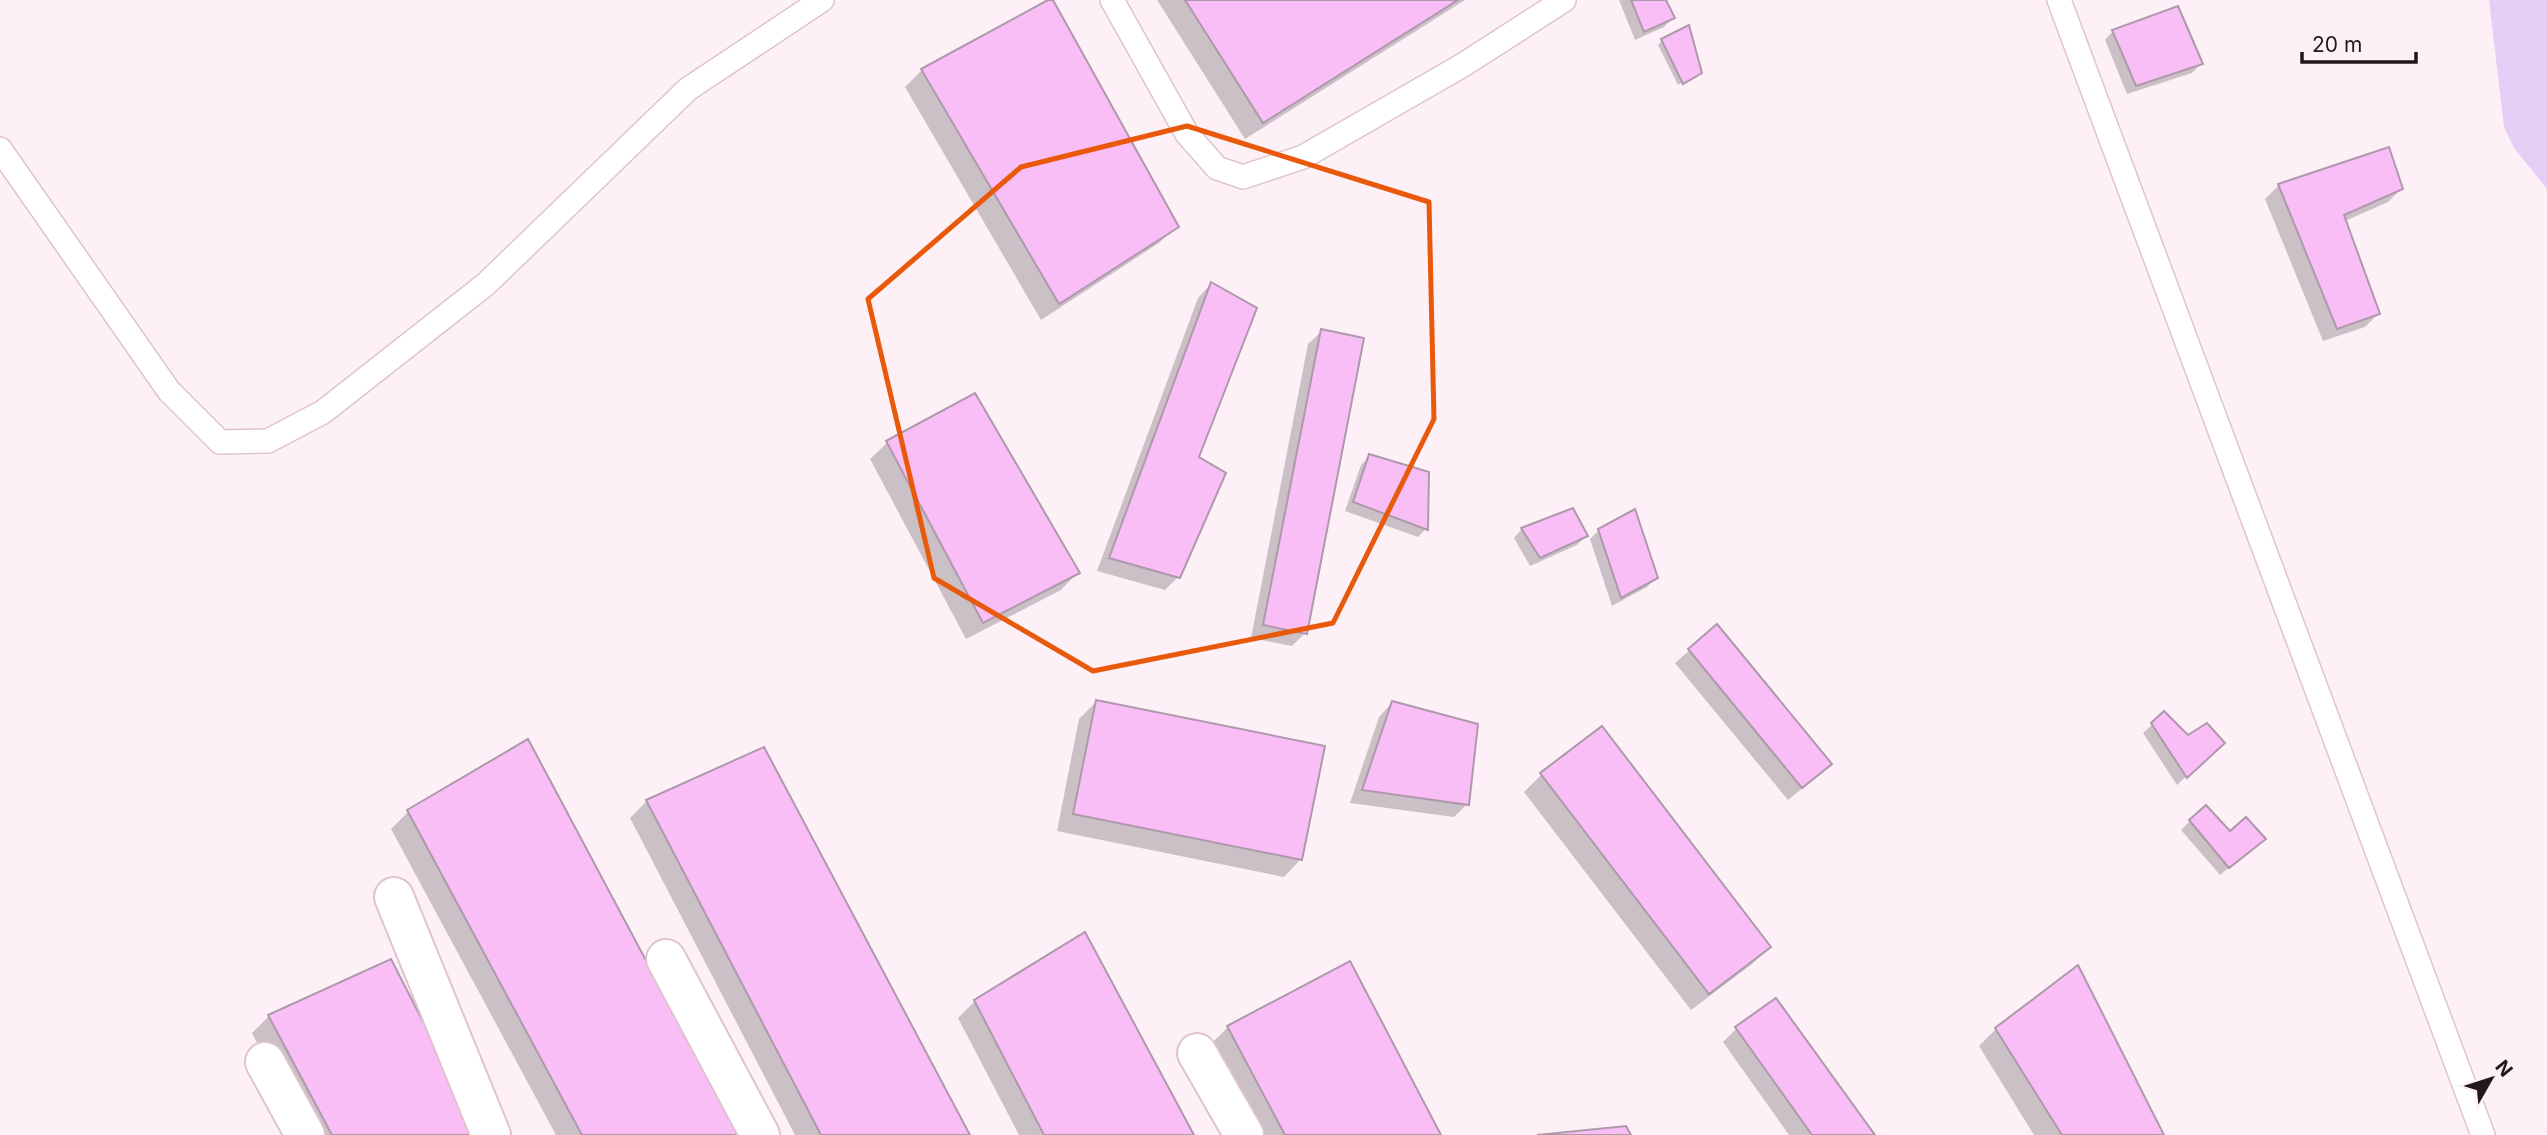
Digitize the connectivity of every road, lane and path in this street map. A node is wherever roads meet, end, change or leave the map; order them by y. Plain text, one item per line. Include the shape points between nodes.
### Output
1 (822, 0) edge
2 (1112, 0) edge
3 (1564, 0) edge
4 (2059, 0) edge
5 (0, 149) edge
6 (394, 897) dead end
7 (666, 959) dead end
8 (1197, 1053) dead end
9 (265, 1062) dead end
10 (305, 1135) edge
11 (491, 1135) edge
12 (760, 1135) edge
13 (1244, 1135) edge
14 (2483, 1135) edge

1 - 5 lane via 688,89 486,284 323,412 268,441 220,442 169,391
2 - 3 lane via 1187,134 1217,168 1243,177 1303,157 1463,65
4 - 14 lane
6 - 11 street
7 - 12 street
8 - 13 street
9 - 10 street

